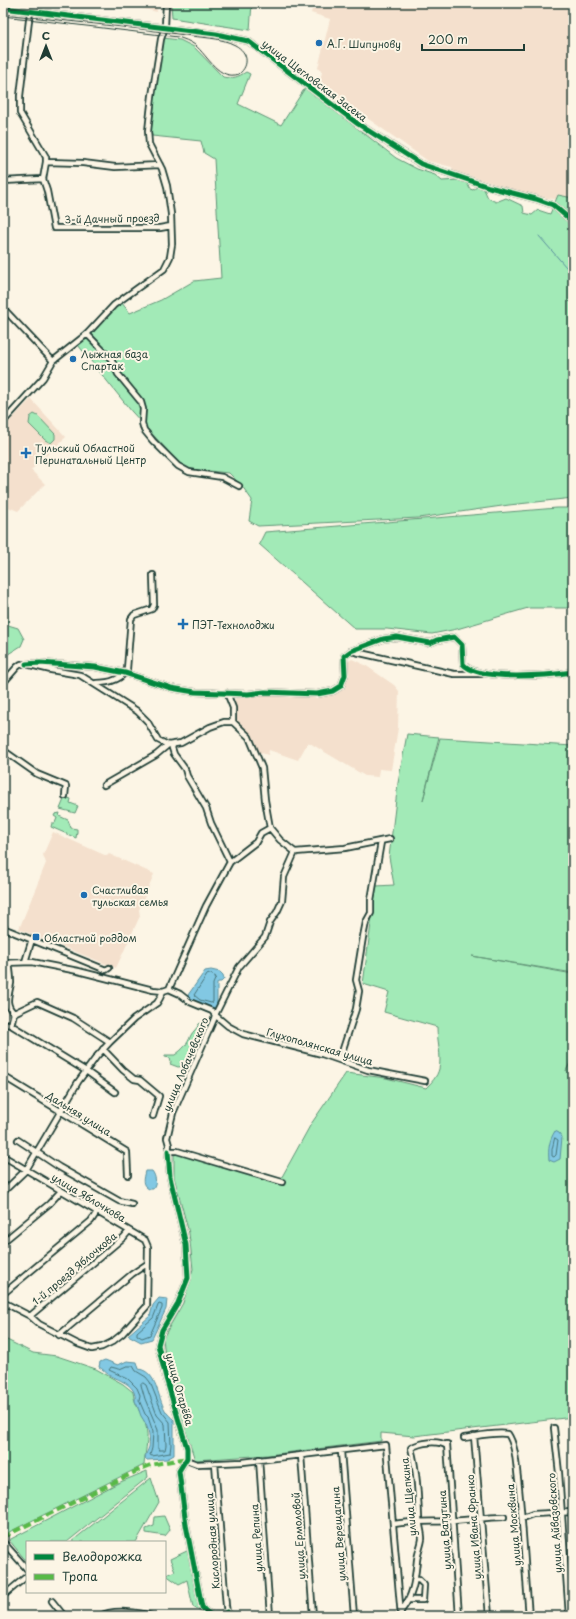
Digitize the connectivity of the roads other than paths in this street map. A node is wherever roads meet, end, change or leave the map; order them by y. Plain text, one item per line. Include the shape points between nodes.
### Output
1 (166, 3) edge
2 (3, 8) edge
3 (30, 12) junction
4 (165, 27) junction
5 (46, 162) junction
6 (160, 165) junction
7 (43, 179) junction
8 (3, 181) edge
9 (573, 222) edge
10 (171, 226) junction
11 (3, 308) edge
12 (87, 334) junction
13 (53, 361) junction
14 (3, 422) edge
15 (239, 486) dead end
16 (153, 575) dead end
17 (351, 651) junction
18 (26, 664) junction
19 (573, 672) edge
20 (125, 673) junction
21 (491, 675) junction
22 (3, 683) edge
23 (96, 684) junction
24 (227, 693) junction
25 (233, 722) junction
26 (158, 740) junction
27 (170, 745) junction
28 (3, 750) edge
29 (159, 753) junction
30 (104, 785) dead end
31 (65, 796) dead end
32 (270, 826) junction
33 (390, 839) dead end
34 (381, 842) junction
35 (295, 852) junction
36 (230, 862) junction
37 (3, 928) edge
38 (32, 939) junction
39 (25, 962) junction
40 (3, 963) edge
41 (9, 963) junction
42 (109, 968) dead end
43 (170, 989) junction
44 (163, 991) junction
45 (214, 1013) junction
46 (14, 1014) junction
47 (3, 1023) edge
48 (11, 1025) junction
49 (110, 1042) junction
50 (103, 1049) junction
51 (337, 1059) junction
52 (86, 1071) junction
53 (3, 1076) edge
54 (425, 1081) dead end
55 (115, 1092) dead end
56 (61, 1112) junction
57 (153, 1116) dead end
58 (18, 1140) dead end
59 (36, 1151) junction
60 (168, 1151) junction
61 (3, 1156) edge
62 (26, 1170) junction
63 (128, 1176) dead end
64 (282, 1182) dead end
65 (61, 1191) junction
66 (3, 1192) edge
67 (132, 1204) dead end
68 (97, 1212) junction
69 (129, 1231) junction
70 (3, 1242) edge
71 (147, 1264) junction
72 (3, 1294) edge
73 (3, 1302) edge
74 (30, 1316) junction
75 (59, 1334) junction
76 (554, 1430) dead end
77 (474, 1436) junction
78 (464, 1438) dead end
79 (411, 1448) joint
80 (341, 1451) junction
81 (301, 1455) junction
82 (187, 1458) junction
83 (259, 1459) junction
84 (215, 1463) junction
85 (562, 1512) junction
86 (573, 1512) edge
87 (504, 1517) dead end
88 (522, 1518) junction
89 (481, 1519) junction
90 (452, 1521) junction
91 (419, 1523) junction
92 (394, 1524) junction
93 (3, 1542) edge
94 (26, 1568) edge
95 (26, 1577) edge
96 (416, 1580) junction
97 (3, 1596) edge
98 (409, 1600) junction
99 (52, 1601) dead end
100 (227, 1612) junction
101 (401, 1614) edge
102 (143, 1615) edge
103 (64, 1616) edge
104 (101, 1616) edge
105 (152, 1616) edge
106 (231, 1616) edge
107 (270, 1616) edge
108 (313, 1616) edge
109 (354, 1616) edge
110 (459, 1616) edge
111 (489, 1616) edge
112 (529, 1616) edge
113 (569, 1616) edge

1 - 4 street
2 - 3 street, улица Щегловская Засека
3 - 4 street, улица Щегловская Засека
3 - 5 street via 20,114 46,157
4 - 6 street via 161,39 148,131 149,144
4 - 9 street, улица Щегловская Засека via 248,41 358,124 421,164 489,187 536,199 553,206
5 - 6 street via 115,167
5 - 7 street
6 - 10 street via 167,186
7 - 8 street
7 - 10 street, 3-й Дачный проезд via 48,191 54,228
10 - 12 street via 170,257 164,269 114,305
11 - 13 street
12 - 13 street
12 - 15 street via 111,359 118,374 140,402 144,430 178,466 189,472 222,477
13 - 14 street via 44,378
16 - 20 street via 152,609 130,619
17 - 21 street via 454,674
17 - 21 street via 383,639 397,637 430,643 454,637 462,645 465,667
17 - 24 street via 344,656 345,675 341,686 333,691 317,694
18 - 20 street via 95,667
18 - 22 street via 17,667
18 - 23 street via 75,673
19 - 21 street
20 - 23 street via 117,680
20 - 24 street via 171,688
23 - 26 street via 144,716
24 - 25 street via 233,708
25 - 27 street via 210,727
25 - 32 street via 249,737 262,768
26 - 27 street
26 - 29 street
27 - 29 street
27 - 36 street via 206,808
28 - 31 street via 37,774 66,786
29 - 30 street
32 - 35 street via 280,840
32 - 36 street via 261,833 256,842
33 - 34 street
34 - 35 street
34 - 51 street via 371,913 366,922 356,980 359,991 356,1009 341,1055
35 - 45 street, улица Лобачевского via 284,877 282,901 265,937 239,967
36 - 43 street via 206,906
37 - 38 street
38 - 39 street
38 - 42 street via 106,970
39 - 41 street
39 - 44 street via 78,971
40 - 41 street
41 - 46 street via 11,981 7,1002
43 - 44 street
43 - 45 street, Глухополянская улица
44 - 49 street via 156,1003 134,1019
45 - 51 street, Глухополянская улица via 228,1026 243,1034
45 - 60 street, улица Лобачевского via 173,1112 167,1138
46 - 48 street
46 - 49 street via 37,1002 73,1018
47 - 48 street
48 - 52 street
49 - 50 street
50 - 52 street
50 - 57 street via 123,1070 159,1096
51 - 54 street, Глухополянская улица via 368,1070
52 - 55 street
52 - 56 street
53 - 56 street, Дальняя улица
56 - 59 street
56 - 63 street, Дальняя улица via 127,1152
58 - 59 street, улица Яблочкова
59 - 62 street
59 - 67 street, улица Яблочкова via 119,1201
60 - 64 street via 177,1151
60 - 82 street, улица Огарёва via 170,1177 186,1245 188,1278 178,1303 162,1330 158,1345 183,1432
61 - 62 street, улица Яблочкова
62 - 65 street, улица Яблочкова
62 - 66 street
65 - 68 street, улица Яблочкова
65 - 70 street
68 - 69 street, улица Яблочкова
68 - 72 street via 91,1221
69 - 71 street, улица Яблочкова via 146,1242
69 - 74 street, 1-й проезд Яблочкова via 124,1238
71 - 75 street
71 - 75 street via 147,1306 117,1338 102,1347 92,1349
73 - 74 street
74 - 75 street via 39,1324
76 - 85 street, улица Айвазовского
77 - 78 street
77 - 88 street, улица Москвина via 508,1434 515,1461
77 - 89 street, улица Ивана Франко
79 - 90 street, улица Ватутина via 435,1442 447,1444
79 - 91 street, улица Щепкина
80 - 81 street
80 - 92 street, улица Щепкина via 386,1445
80 - 109 street, улица Верещагина
81 - 83 street
81 - 108 street, улица Ермоловой
82 - 84 street via 193,1464
82 - 100 street, улица Огарёва via 179,1471 202,1607 214,1615
83 - 84 street
83 - 107 street, улица Репина
84 - 100 street, Кислородная улица
85 - 86 street
85 - 88 street via 533,1514
85 - 113 street, улица Айвазовского
87 - 89 street
88 - 112 street, улица Москвина
89 - 90 street
89 - 111 street, улица Ивана Франко
90 - 91 street
90 - 110 street, улица Ватутина
91 - 92 street
91 - 96 street, улица Щепкина via 422,1537
92 - 101 street, улица Щепкина
93 - 94 street
95 - 97 street
96 - 98 street, улица Щепкина
96 - 98 street via 424,1585 423,1600
98 - 101 street, улица Щепкина
99 - 103 street
100 - 106 street
102 - 104 street via 120,1612
102 - 105 street

